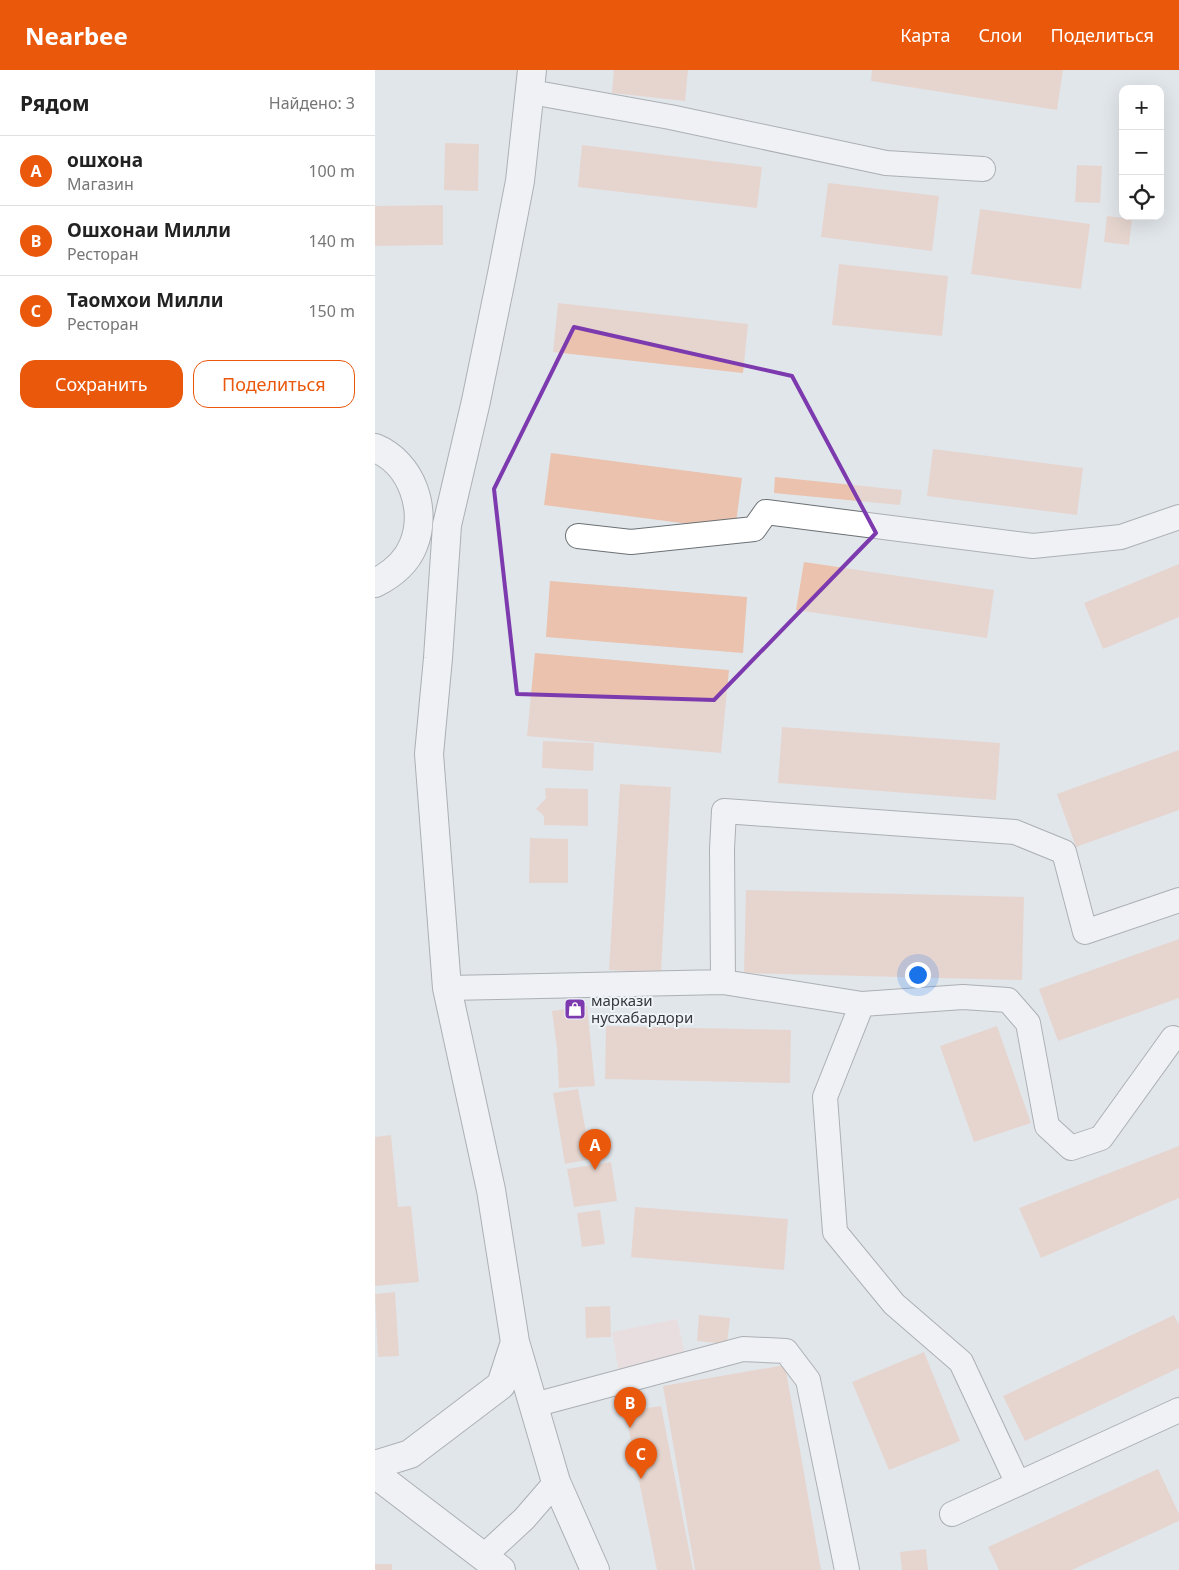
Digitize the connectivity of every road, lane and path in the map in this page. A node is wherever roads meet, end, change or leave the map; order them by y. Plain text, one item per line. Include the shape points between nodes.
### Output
1 (532, 81) edge
2 (983, 169) dead end
3 (375, 448) edge
4 (1179, 517) edge
5 (419, 520) junction
6 (447, 525) junction
7 (578, 536) dead end
8 (375, 583) edge
9 (1179, 900) edge
10 (723, 982) junction
11 (447, 988) junction
12 (862, 1004) junction
13 (1173, 1038) dead end
14 (515, 1342) junction
15 (534, 1405) junction
16 (1179, 1410) edge
17 (375, 1465) edge
18 (375, 1474) edge
19 (556, 1482) junction
20 (1018, 1484) junction
21 (952, 1514) dead end
22 (493, 1563) edge
23 (595, 1570) edge
24 (847, 1570) edge

1 - 2 street via 670,117 886,163
1 - 6 main road via 520,181 476,401
3 - 5 main road via 397,462 408,476 416,492
4 - 7 street via 1121,537 1033,546 766,512 754,529 631,542
5 - 6 main road
5 - 8 main road via 413,547 403,563
6 - 11 main road via 429,754
9 - 10 street via 1085,932 1064,852 1015,832 724,811
10 - 11 street
10 - 12 street
11 - 14 main road via 491,1190
12 - 13 street via 963,997 1008,1000 1028,1023 1047,1126 1071,1148 1101,1138
12 - 20 street via 825,1097 835,1232 895,1304 961,1362
14 - 15 main road
14 - 17 main road via 501,1385 410,1454
15 - 19 main road
15 - 24 street via 743,1349 786,1351 808,1380
16 - 20 street
18 - 22 main road
19 - 22 street via 524,1519
19 - 23 main road
20 - 21 street

